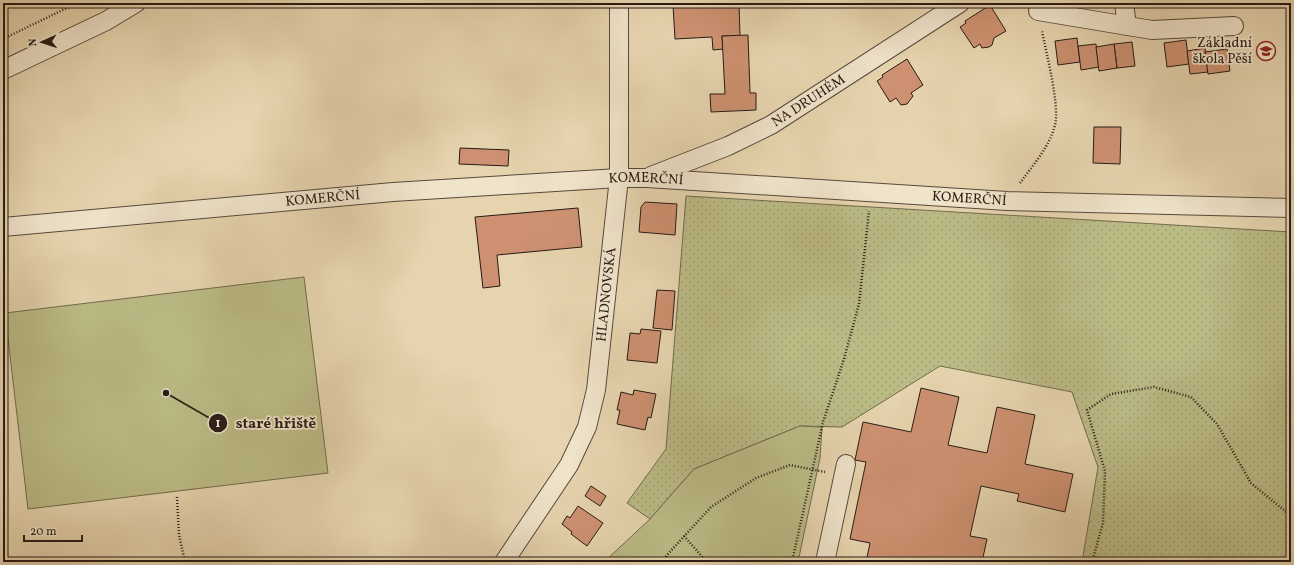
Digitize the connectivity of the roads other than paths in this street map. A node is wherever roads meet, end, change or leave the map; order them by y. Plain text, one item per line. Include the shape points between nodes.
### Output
1 (136, 3) edge
2 (619, 3) edge
3 (960, 3) edge
4 (1124, 3) edge
5 (1038, 11) road end
6 (1127, 26) junction
7 (1234, 26) dead end
8 (3, 70) edge
9 (619, 178) junction
10 (647, 178) junction
11 (1291, 208) edge
12 (3, 227) edge
13 (845, 470) road end
14 (504, 562) edge
15 (825, 562) edge

1 - 8 street via 106,21
2 - 9 street, HLADNOVSKÁ
3 - 10 street, NA DRUHÉM via 771,125 728,146
4 - 6 street
5 - 6 street
6 - 7 street via 1152,30
9 - 10 street, KOMERČNÍ
9 - 12 street, KOMERČNÍ via 393,192
9 - 14 street, HLADNOVSKÁ via 596,390 587,427 569,465
10 - 11 street, KOMERČNÍ via 1008,201
13 - 15 street

